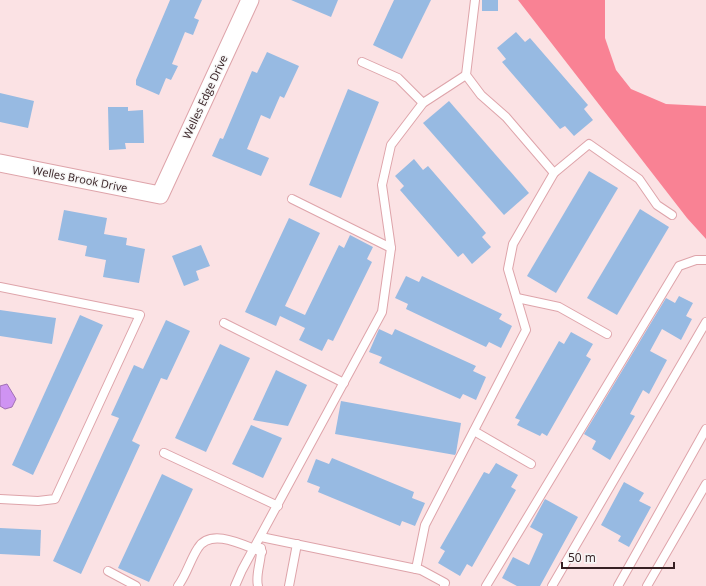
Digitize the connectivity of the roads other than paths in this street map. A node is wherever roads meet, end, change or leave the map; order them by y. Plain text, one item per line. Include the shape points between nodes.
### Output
1 (250, 0) edge
2 (475, 0) edge
3 (362, 62) dead end
4 (466, 75) junction
5 (423, 103) junction
6 (0, 163) edge
7 (554, 173) junction
8 (160, 195) joint
9 (292, 199) dead end
10 (672, 215) dead end
11 (392, 248) junction
12 (706, 260) edge
13 (0, 287) edge
14 (517, 298) junction
15 (706, 322) edge
16 (224, 323) dead end
17 (607, 334) dead end
18 (344, 384) junction
19 (706, 429) edge
20 (474, 431) junction
21 (164, 453) dead end
22 (531, 464) dead end
23 (706, 484) edge
24 (0, 498) edge
25 (278, 506) junction
26 (261, 537) junction
27 (297, 544) junction
28 (258, 551) junction
29 (416, 569) junction
30 (108, 572) dead end
31 (136, 586) edge
32 (178, 586) edge
33 (235, 586) edge
34 (258, 586) edge
35 (289, 586) edge
36 (444, 586) edge
37 (486, 586) edge
38 (552, 586) edge
39 (618, 586) edge
40 (647, 586) edge

1 - 8 street, Welles Edge Drive
2 - 4 lane
3 - 5 lane via 398,78
4 - 5 lane
4 - 7 lane via 481,95 506,116
5 - 11 lane via 391,145 382,185
6 - 8 street, Welles Brook Drive
7 - 10 lane via 589,144 639,179 657,205
7 - 14 lane via 513,244 508,269
9 - 11 lane
11 - 18 lane via 382,312
12 - 37 lane via 696,260 679,266
13 - 24 lane via 140,315 55,499 38,501
14 - 17 lane via 558,307
14 - 20 lane via 526,330
15 - 38 lane
16 - 18 lane
18 - 25 lane
19 - 39 lane
20 - 22 lane
20 - 29 lane via 425,525
21 - 25 lane
23 - 40 lane
25 - 26 lane
26 - 27 lane
26 - 28 lane
27 - 29 lane
27 - 35 lane
28 - 32 lane via 225,539 211,538 199,546
28 - 33 lane
28 - 34 lane
29 - 36 lane via 445,583
30 - 31 lane

